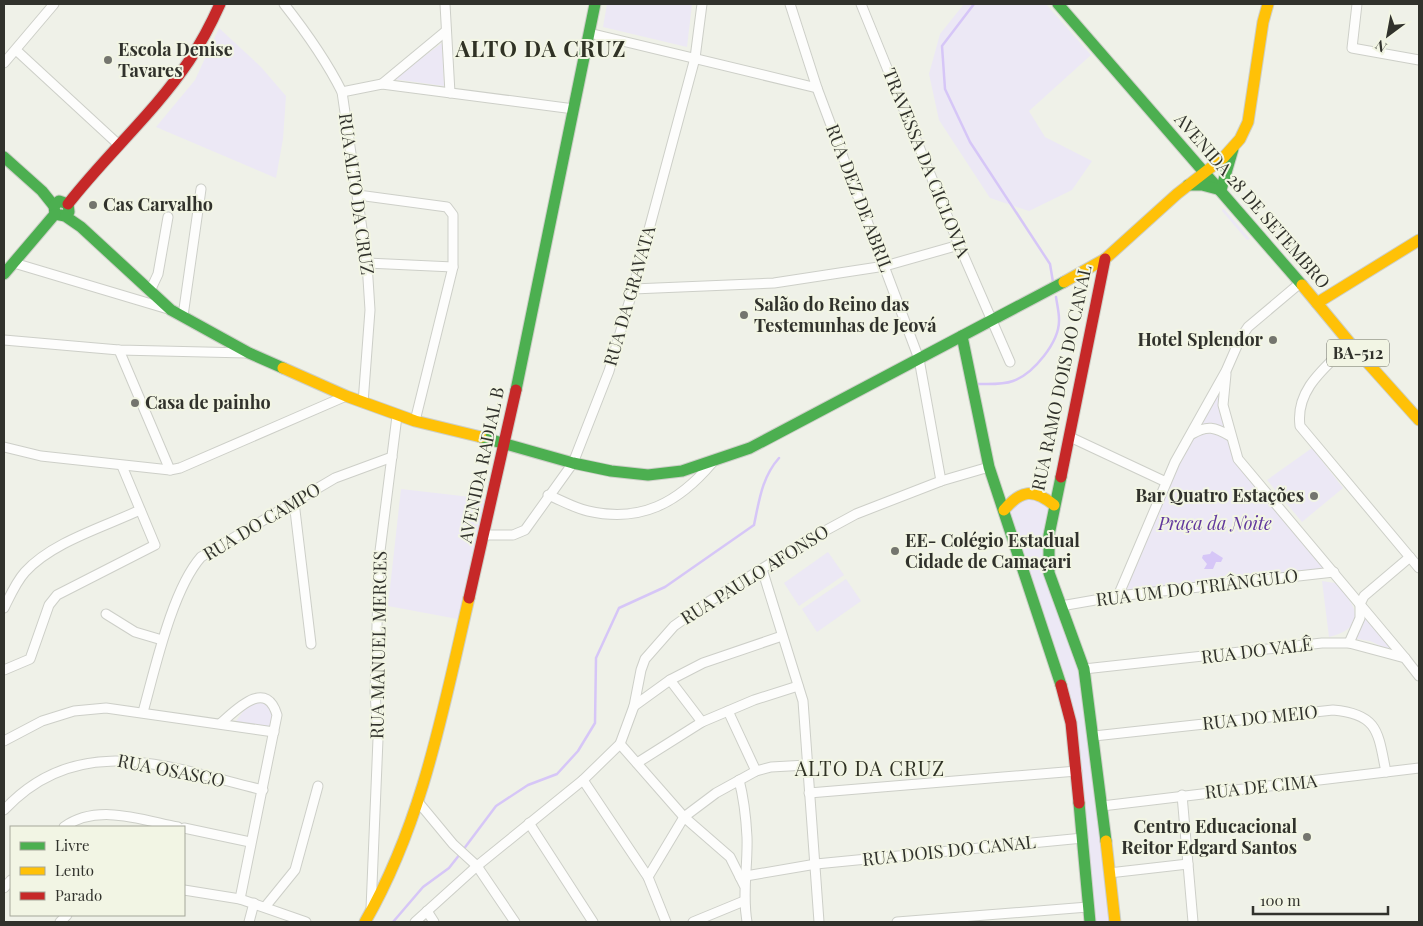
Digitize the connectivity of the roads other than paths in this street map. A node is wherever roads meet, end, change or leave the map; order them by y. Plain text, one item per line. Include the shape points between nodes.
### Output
1 (220, 4) edge
2 (284, 4) edge
3 (446, 4) edge
4 (595, 4) edge
5 (702, 4) edge
6 (790, 4) edge
7 (861, 4) edge
8 (1058, 4) edge
9 (1268, 4) edge
10 (1357, 4) edge
11 (50, 5) edge
12 (446, 31) junction
13 (589, 33) junction
14 (16, 50) junction
15 (695, 58) junction
16 (1419, 60) edge
17 (4, 63) edge
18 (382, 84) junction
19 (817, 88) junction
20 (342, 92) junction
21 (450, 93) junction
22 (574, 109) junction
23 (118, 145) junction
24 (1233, 149) junction
25 (4, 157) edge
26 (1205, 172) junction
27 (1188, 185) junction
28 (201, 189) dead end
29 (1221, 190) junction
30 (358, 195) junction
31 (62, 209) junction
32 (168, 217) dead end
33 (1419, 240) edge
34 (959, 245) junction
35 (1105, 259) junction
36 (14, 263) junction
37 (367, 263) junction
38 (885, 266) junction
39 (453, 267) junction
40 (4, 274) edge
41 (1299, 284) junction
42 (633, 289) junction
43 (150, 291) junction
44 (1317, 303) junction
45 (171, 310) junction
46 (183, 316) junction
47 (992, 321) junction
48 (962, 336) junction
49 (4, 340) edge
50 (1350, 343) junction
51 (119, 350) junction
52 (249, 353) junction
53 (919, 359) junction
54 (1010, 362) dead end
55 (1226, 371) junction
56 (346, 396) junction
57 (363, 402) junction
58 (398, 416) junction
59 (1419, 420) edge
60 (415, 422) junction
61 (1190, 435) junction
62 (1230, 436) junction
63 (1070, 437) junction
64 (505, 443) junction
65 (4, 447) edge
66 (392, 457) junction
67 (712, 462) junction
68 (573, 463) junction
69 (122, 466) junction
70 (989, 467) junction
71 (170, 470) junction
72 (941, 481) junction
73 (1166, 482) junction
74 (999, 494) junction
75 (548, 495) junction
76 (1013, 498) junction
77 (294, 502) junction
78 (1054, 505) junction
79 (140, 510) junction
80 (1004, 510) junction
81 (485, 535) junction
82 (1410, 557) junction
83 (1419, 568) edge
84 (762, 569) junction
85 (1334, 572) junction
86 (1118, 596) junction
87 (1360, 604) junction
88 (1060, 606) junction
89 (4, 608) edge
90 (106, 614) dead end
91 (782, 636) junction
92 (162, 640) junction
93 (1349, 643) junction
94 (311, 644) dead end
95 (1405, 658) junction
96 (1084, 669) junction
97 (4, 670) edge
98 (1419, 676) edge
99 (670, 680) junction
100 (798, 686) junction
101 (634, 706) junction
102 (728, 711) junction
103 (143, 712) junction
104 (702, 722) junction
105 (221, 723) junction
106 (274, 732) junction
107 (1094, 736) junction
108 (4, 741) edge
109 (620, 744) junction
110 (637, 763) junction
111 (807, 765) junction
112 (1419, 768) edge
113 (756, 771) junction
114 (1076, 771) junction
115 (1386, 772) junction
116 (583, 780) junction
117 (740, 780) junction
118 (318, 786) dead end
119 (263, 790) junction
120 (810, 793) junction
121 (1182, 795) junction
122 (419, 803) junction
123 (1102, 806) junction
124 (4, 810) edge
125 (684, 817) junction
126 (529, 823) junction
127 (66, 826) edge
128 (173, 826) edge
129 (185, 828) edge
130 (1082, 838) junction
131 (250, 842) junction
132 (816, 864) junction
133 (1188, 864) junction
134 (477, 866) junction
135 (1109, 873) junction
136 (372, 875) junction
137 (648, 877) junction
138 (743, 880) junction
139 (387, 887) junction
140 (185, 890) edge
141 (240, 899) junction
142 (744, 902) junction
143 (254, 903) junction
144 (265, 907) junction
145 (1088, 907) junction
146 (427, 911) junction
147 (368, 918) edge
148 (249, 922) edge
149 (306, 922) edge
150 (415, 922) edge
151 (434, 922) edge
152 (515, 922) edge
153 (593, 922) edge
154 (666, 922) edge
155 (693, 922) edge
156 (748, 922) edge
157 (819, 922) edge
158 (897, 922) edge
159 (1090, 922) edge
160 (1116, 922) edge
161 (1193, 922) edge

1 - 23 street via 195,52 174,83
2 - 20 street, RUA ALTO DA CRUZ via 310,37
3 - 12 street
4 - 13 street, AVENIDA RADIAL B
5 - 15 street, RUA DA GRAVATA
6 - 19 street, RUA DEZ DE ABRIL
7 - 34 street, TRAVESSA DA CICLOVIA
8 - 26 street, AVENIDA 28 DE SETEMBRO / BA-512
9 - 24 street via 1248,122
10 - 16 street via 1352,48
11 - 14 street
12 - 18 street
12 - 21 street
13 - 15 street
13 - 22 street, AVENIDA RADIAL B
14 - 17 street
14 - 23 street
15 - 19 street
15 - 42 street, RUA DA GRAVATA
18 - 20 street
18 - 21 street
19 - 38 street, RUA DEZ DE ABRIL
20 - 30 street, RUA ALTO DA CRUZ
21 - 22 street
22 - 64 street, AVENIDA RADIAL B
23 - 31 street
24 - 26 street
24 - 29 street
25 - 31 street
26 - 27 street
26 - 29 street, AVENIDA 28 DE SETEMBRO / BA-512
27 - 29 street
27 - 35 street
28 - 46 street
29 - 41 street, AVENIDA 28 DE SETEMBRO / BA-512
30 - 37 street, RUA ALTO DA CRUZ
30 - 39 street via 451,210
31 - 36 street
31 - 43 street
32 - 43 street via 158,274
33 - 44 street
34 - 38 street
34 - 47 street, TRAVESSA DA CICLOVIA
35 - 47 street
35 - 63 street, RUA RAMO DOIS DO CANAL
36 - 40 street
36 - 45 street
37 - 39 street
37 - 57 street, RUA ALTO DA CRUZ via 370,310
38 - 42 street via 774,283
38 - 53 street, RUA DEZ DE ABRIL
39 - 60 street
41 - 44 street, AVENIDA 28 DE SETEMBRO / BA-512
41 - 55 street via 1248,327
42 - 68 street, RUA DA GRAVATA via 609,370
43 - 45 street
44 - 50 street, AVENIDA 28 DE SETEMBRO / BA-512
45 - 46 street
46 - 52 street
47 - 48 street
47 - 54 street, TRAVESSA DA CICLOVIA
48 - 53 street
48 - 70 street
49 - 51 street
50 - 59 street, AVENIDA 28 DE SETEMBRO / BA-512
50 - 82 street via 1305,391 1298,413 1300,426
51 - 52 street
51 - 71 street
52 - 56 street
53 - 67 street via 750,448
53 - 72 street, RUA DEZ DE ABRIL
55 - 61 street
55 - 62 street via 1224,405
56 - 57 street
56 - 71 street
57 - 58 street
58 - 60 street
58 - 66 street, RUA MANUEL MERCES
60 - 64 street
61 - 62 street via 1210,427
61 - 73 street
62 - 85 street via 1238,459
63 - 73 street
63 - 78 street, RUA RAMO DOIS DO CANAL
64 - 68 street
64 - 81 street, AVENIDA RADIAL B
65 - 69 street via 41,456
66 - 77 street, RUA DO CAMPO via 335,478
66 - 136 street, RUA MANUEL MERCES via 379,559 375,692 378,739
67 - 68 street via 682,471 648,475
67 - 75 street via 696,482 677,497 626,516 586,510
68 - 75 street, RUA DA GRAVATA
69 - 71 street
69 - 79 street
70 - 72 street, RUA PAULO AFONSO
70 - 74 street
72 - 84 street, RUA PAULO AFONSO via 856,514
73 - 86 street
74 - 76 street
74 - 80 street
75 - 81 street, RUA DA GRAVATA via 519,534
76 - 78 street via 1032,493 1041,495
76 - 80 street
77 - 92 street, RUA DO CAMPO via 201,557 189,573
77 - 94 street
78 - 88 street, RUA RAMO DOIS DO CANAL via 1048,534 1049,571
79 - 89 street via 37,559 23,574
79 - 97 street via 155,545 57,595 49,605 30,659
80 - 114 street via 1060,679 1071,723
81 - 122 street, AVENIDA RADIAL B
82 - 83 street
82 - 87 street via 1367,592
84 - 91 street
84 - 101 street, RUA PAULO AFONSO via 674,626 654,646 641,670
85 - 86 street, RUA UM DO TRIÂNGULO
85 - 87 street
86 - 88 street, RUA UM DO TRIÂNGULO
87 - 93 street via 1360,618
87 - 95 street
88 - 96 street, RUA RAMO DOIS DO CANAL
90 - 92 street via 135,632
91 - 99 street via 703,663
91 - 100 street
92 - 103 street, RUA DO CAMPO
93 - 95 street, RUA DO VALÊ
93 - 96 street, RUA DO VALÊ via 1322,643
95 - 98 street
96 - 107 street, RUA RAMO DOIS DO CANAL
99 - 101 street
99 - 104 street
100 - 102 street
100 - 111 street via 803,701
101 - 109 street, RUA PAULO AFONSO
102 - 104 street
102 - 113 street
103 - 105 street
103 - 108 street via 106,708 74,711 42,721
104 - 110 street
105 - 106 street
105 - 106 street via 246,700 258,698 267,701 276,712
106 - 119 street
107 - 115 street, RUA DO MEIO via 1333,710 1363,717 1373,724
107 - 123 street, RUA RAMO DOIS DO CANAL
109 - 110 street
109 - 116 street, RUA PAULO AFONSO
110 - 125 street
111 - 113 street
111 - 120 street
112 - 115 street, RUA DE CIMA
113 - 117 street
114 - 120 street
114 - 130 street
115 - 121 street, RUA DE CIMA
116 - 126 street, RUA PAULO AFONSO
116 - 137 street
117 - 125 street
117 - 138 street via 747,839
118 - 144 street via 295,870
119 - 124 street, RUA OSASCO via 163,766 113,759 73,765 42,777 18,794
119 - 131 street
120 - 132 street
121 - 123 street, RUA DE CIMA
121 - 133 street
122 - 134 street via 453,844
122 - 139 street, AVENIDA RADIAL B
123 - 135 street, RUA RAMO DOIS DO CANAL
125 - 137 street
125 - 138 street via 727,854
126 - 134 street, RUA PAULO AFONSO
126 - 153 street
127 - 128 street via 110,813
129 - 131 street
130 - 132 street, RUA DOIS DO CANAL
130 - 145 street
131 - 141 street
132 - 138 street, RUA DOIS DO CANAL
132 - 157 street
133 - 135 street
133 - 161 street
134 - 146 street, RUA PAULO AFONSO
134 - 152 street
135 - 160 street, RUA RAMO DOIS DO CANAL
136 - 139 street
136 - 147 street, RUA MANUEL MERCES
137 - 154 street
138 - 142 street
139 - 147 street, AVENIDA RADIAL B
140 - 141 street
141 - 143 street
142 - 155 street
142 - 156 street
143 - 144 street
143 - 148 street
144 - 149 street
145 - 158 street
145 - 159 street
146 - 150 street, RUA PAULO AFONSO
146 - 151 street

